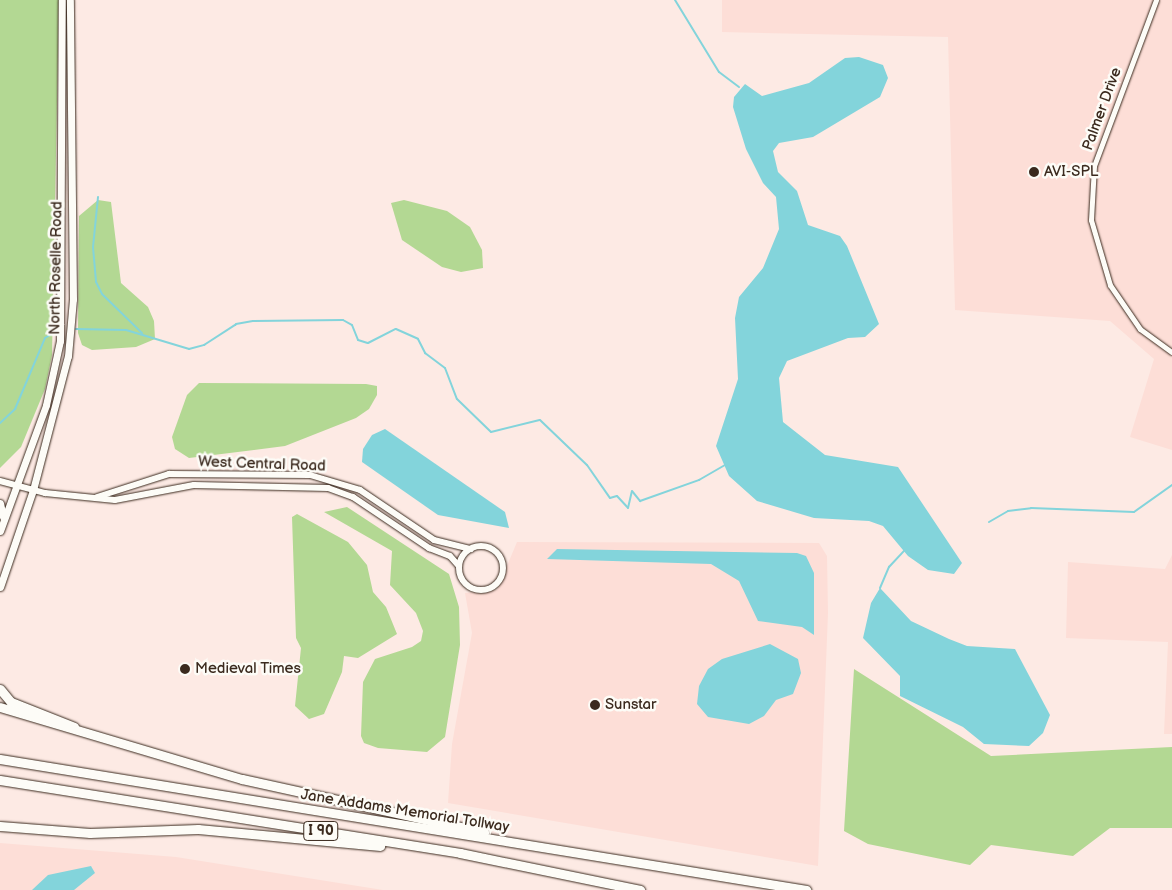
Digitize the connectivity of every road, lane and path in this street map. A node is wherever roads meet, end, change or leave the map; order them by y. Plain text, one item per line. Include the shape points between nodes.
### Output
1 (62, 0) edge
2 (70, 0) edge
3 (1156, 0) edge
4 (1172, 352) edge
5 (194, 474) junction
6 (268, 475) junction
7 (0, 482) edge
8 (340, 482) junction
9 (194, 484) junction
10 (13, 485) junction
11 (268, 485) junction
12 (33, 490) junction
13 (335, 491) junction
14 (96, 497) junction
15 (0, 503) edge
16 (3, 519) junction
17 (0, 530) edge
18 (471, 549) junction
19 (459, 566) junction
20 (0, 587) edge
21 (0, 690) edge
22 (0, 707) edge
23 (76, 729) junction
24 (0, 758) edge
25 (0, 780) edge
26 (0, 826) edge
27 (460, 853) junction
28 (584, 854) junction
29 (640, 890) edge
30 (806, 890) edge

1 - 10 main road, North Roselle Road via 60,341 46,405
2 - 12 main road, North Roselle Road via 72,306 64,380
3 - 4 street, Palmer Drive via 1094,166 1091,220 1110,285 1140,329
5 - 6 street, West Central Road
5 - 9 street
5 - 14 street, West Central Road via 169,474
6 - 8 street, West Central Road via 310,475
6 - 11 street
7 - 10 street, West Central Road
8 - 13 street
8 - 18 street, West Central Road via 373,497 434,540
9 - 11 street, West Central Road
9 - 14 street, West Central Road via 115,500
10 - 12 street, West Central Road
10 - 16 main road, North Roselle Road
11 - 13 street, West Central Road
12 - 14 street, West Central Road
12 - 20 main road, North Roselle Road
13 - 19 street, West Central Road via 361,502 429,548 450,556
15 - 16 main road
16 - 17 main road, North Roselle Road
18 - 19 street
18 - 19 street via 488,548 498,554 503,570 498,581 486,590 471,588 460,576
21 - 23 highway via 11,702
22 - 23 highway
23 - 28 highway via 242,779
24 - 28 highway, Jane Addams Memorial Tollway / I 90
25 - 27 highway, I 90
26 - 27 highway via 90,833 198,829
27 - 29 highway, I 90
28 - 30 highway, Jane Addams Memorial Tollway / I 90

